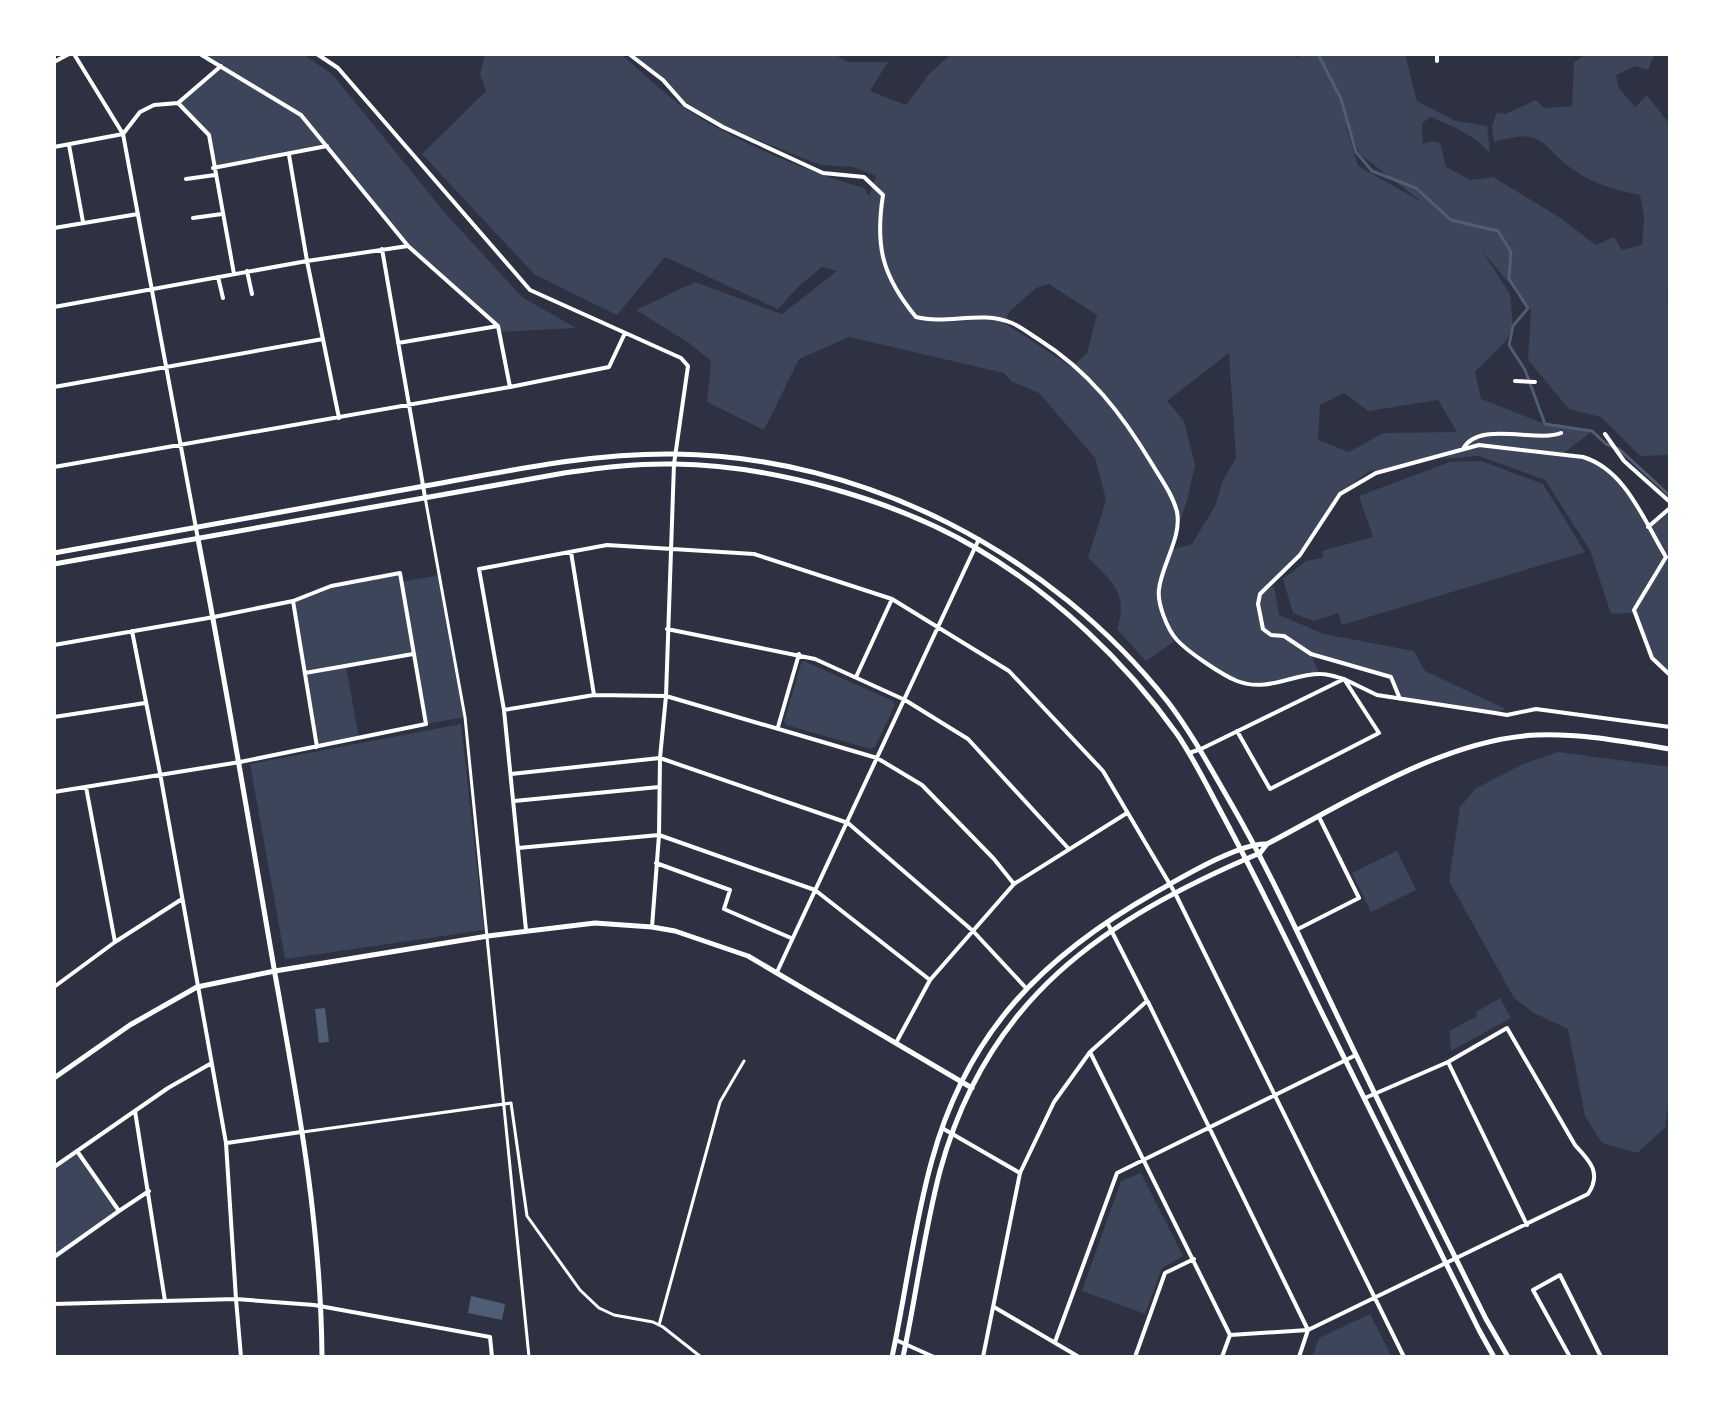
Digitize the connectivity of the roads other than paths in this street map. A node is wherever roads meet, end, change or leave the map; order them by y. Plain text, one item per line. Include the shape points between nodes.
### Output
1 (72, 54) edge
2 (200, 54) edge
3 (317, 54) edge
4 (629, 54) edge
5 (1437, 54) edge
6 (1437, 61) dead end
7 (54, 62) edge
8 (221, 66) junction
9 (178, 103) junction
10 (123, 134) junction
11 (69, 145) junction
12 (327, 146) junction
13 (54, 147) edge
14 (289, 155) junction
15 (213, 168) junction
16 (215, 175) junction
17 (186, 179) dead end
18 (139, 214) junction
19 (222, 214) junction
20 (193, 218) dead end
21 (83, 222) junction
22 (54, 228) edge
23 (408, 246) junction
24 (382, 249) junction
25 (307, 261) junction
26 (247, 271) junction
27 (234, 274) junction
28 (218, 277) junction
29 (153, 290) junction
30 (252, 294) dead end
31 (223, 298) dead end
32 (54, 307) edge
33 (498, 326) junction
34 (625, 333) junction
35 (323, 339) junction
36 (398, 343) junction
37 (167, 366) junction
38 (1515, 381) dead end
39 (1534, 382) dead end
40 (54, 387) edge
41 (510, 387) junction
42 (409, 405) junction
43 (339, 418) junction
44 (1561, 433) dead end
45 (1605, 434) dead end
46 (182, 444) junction
47 (1463, 449) junction
48 (675, 454) junction
49 (674, 464) junction
50 (54, 467) edge
51 (424, 487) junction
52 (425, 497) junction
53 (1670, 505) edge
54 (196, 526) junction
55 (1648, 527) junction
56 (198, 539) junction
57 (979, 539) junction
58 (975, 548) junction
59 (671, 550) junction
60 (571, 552) junction
61 (54, 553) edge
62 (54, 564) edge
63 (892, 599) junction
64 (293, 601) junction
65 (214, 617) junction
66 (938, 628) junction
67 (667, 629) junction
68 (132, 631) junction
69 (54, 645) edge
70 (414, 654) junction
71 (799, 654) junction
72 (305, 673) junction
73 (1670, 675) edge
74 (856, 677) junction
75 (1344, 679) junction
76 (594, 695) junction
77 (666, 696) junction
78 (1400, 699) junction
79 (905, 700) junction
80 (145, 703) junction
81 (504, 710) junction
82 (54, 717) edge
83 (778, 727) junction
84 (1670, 727) edge
85 (1237, 731) junction
86 (317, 747) junction
87 (1201, 749) junction
88 (1670, 749) edge
89 (1189, 753) junction
90 (660, 758) junction
91 (877, 758) junction
92 (240, 762) junction
93 (160, 773) junction
94 (511, 774) junction
95 (86, 786) junction
96 (659, 787) junction
97 (54, 792) edge
98 (514, 801) junction
99 (1127, 813) junction
100 (1319, 817) junction
101 (848, 823) junction
102 (659, 835) junction
103 (1255, 844) junction
104 (1267, 844) junction
105 (518, 848) junction
106 (1068, 848) junction
107 (1242, 849) junction
108 (1260, 853) junction
109 (1247, 858) junction
110 (656, 863) junction
111 (1014, 884) junction
112 (1170, 884) junction
113 (815, 890) junction
114 (1175, 893) junction
115 (182, 899) junction
116 (1106, 920) junction
117 (652, 927) junction
118 (1111, 929) junction
119 (526, 930) junction
120 (1296, 930) junction
121 (973, 931) junction
122 (488, 936) junction
123 (791, 938) junction
124 (115, 942) junction
125 (275, 971) junction
126 (777, 972) junction
127 (930, 980) junction
128 (54, 987) edge
129 (197, 987) junction
130 (1026, 988) junction
131 (1147, 1001) junction
132 (897, 1041) junction
133 (1090, 1052) junction
134 (1356, 1055) junction
135 (1345, 1060) junction
136 (744, 1061) dead end
137 (1448, 1062) junction
138 (210, 1064) junction
139 (54, 1078) edge
140 (962, 1081) junction
141 (972, 1088) junction
142 (1374, 1094) junction
143 (1277, 1095) junction
144 (1364, 1098) junction
145 (503, 1105) junction
146 (135, 1111) junction
147 (1208, 1127) junction
148 (942, 1128) junction
149 (303, 1132) junction
150 (952, 1133) junction
151 (226, 1143) junction
152 (77, 1151) junction
153 (1145, 1160) junction
154 (54, 1167) edge
155 (1020, 1173) junction
156 (149, 1191) junction
157 (119, 1211) junction
158 (1527, 1225) junction
159 (54, 1257) edge
160 (1194, 1259) junction
161 (1456, 1259) junction
162 (1446, 1263) junction
163 (1374, 1297) junction
164 (236, 1299) junction
165 (165, 1301) junction
166 (54, 1304) edge
167 (322, 1306) junction
168 (994, 1307) junction
169 (659, 1325) junction
170 (1308, 1330) junction
171 (1230, 1335) junction
172 (896, 1339) junction
173 (1055, 1342) junction
174 (906, 1343) junction
175 (241, 1357) edge
176 (322, 1357) edge
177 (492, 1357) edge
178 (529, 1357) edge
179 (701, 1357) edge
180 (892, 1357) edge
181 (903, 1357) edge
182 (934, 1357) edge
183 (983, 1357) edge
184 (1079, 1357) edge
185 (1135, 1357) edge
186 (1222, 1357) edge
187 (1299, 1357) edge
188 (1404, 1357) edge
189 (1494, 1357) edge
190 (1508, 1357) edge
191 (1570, 1357) edge
192 (1601, 1357) edge

1 - 7 street
1 - 10 street
2 - 8 street
3 - 34 street via 338,68 530,290
4 - 75 street via 685,105 723,127 823,173 864,177 883,195 881,251 895,286 916,317 931,321 972,316 1011,323 1072,363 1097,387 1127,422 1176,509 1179,525 1159,596 1176,639 1235,681 1250,685 1319,673
5 - 6 street
8 - 9 street
8 - 12 street via 301,115
9 - 10 street via 140,112
9 - 15 street via 209,135
10 - 11 street
10 - 18 street
11 - 13 street
11 - 21 street
12 - 14 street
12 - 23 street
14 - 15 street
14 - 25 street
15 - 16 street
16 - 17 street
16 - 19 street
18 - 21 street
18 - 29 street
19 - 20 street
19 - 27 street
21 - 22 street
23 - 24 street
23 - 33 street
24 - 25 street
24 - 36 street
25 - 26 street
25 - 35 street
26 - 27 street
26 - 30 street
27 - 28 street
28 - 29 street
28 - 31 street
29 - 32 street
29 - 37 street
33 - 36 street
33 - 41 street
34 - 41 street via 609,367
34 - 48 street via 688,366
35 - 37 street
35 - 43 street
36 - 42 street
37 - 40 street
37 - 46 street
38 - 39 street
41 - 42 street
42 - 43 street
42 - 51 street
43 - 46 street
44 - 47 street via 1488,435 1474,438
45 - 53 street
46 - 50 street
46 - 54 street
47 - 55 street via 1497,446 1598,461 1621,481
47 - 78 street via 1376,473 1349,487 1300,555 1260,594 1263,629 1311,654 1391,677
48 - 49 street
48 - 51 street via 579,458
48 - 57 street via 758,460 827,475 899,500
49 - 52 street via 603,467
49 - 58 street via 800,480 862,498
49 - 59 street
51 - 52 street
51 - 54 street
52 - 56 street
52 - 122 street via 465,717
53 - 55 street
54 - 56 street
54 - 61 street
55 - 73 street via 1666,557 1634,610 1652,658
56 - 62 street
56 - 65 street
57 - 58 street
57 - 87 street via 1050,585 1117,645 1169,703
58 - 66 street
58 - 89 street via 1052,602 1108,653
59 - 60 street via 607,545
59 - 63 street via 754,554
59 - 67 street
60 - 76 street
60 - 81 street via 479,569
63 - 66 street
63 - 74 street
64 - 65 street
64 - 70 street via 331,586 400,573
64 - 72 street
65 - 68 street
65 - 92 street
66 - 79 street
66 - 99 street via 1009,671 1103,771
67 - 71 street
67 - 77 street
68 - 69 street
68 - 80 street
70 - 72 street
70 - 86 street via 426,724
71 - 74 street
71 - 83 street
72 - 86 street
74 - 79 street
75 - 78 street
75 - 85 street
75 - 85 street via 1379,733 1270,789
76 - 77 street
76 - 81 street
77 - 83 street
77 - 90 street
78 - 84 street via 1507,715 1536,709
79 - 91 street
79 - 106 street via 968,739
80 - 82 street
80 - 93 street
81 - 94 street
83 - 91 street
85 - 87 street
86 - 92 street
87 - 89 street
87 - 103 street
88 - 100 street via 1597,737 1536,735 1492,741 1440,755
89 - 107 street
90 - 94 street
90 - 96 street
90 - 101 street
91 - 101 street
91 - 111 street via 922,785
92 - 93 street
92 - 125 street
93 - 95 street
93 - 115 street
94 - 98 street
95 - 97 street
95 - 124 street
96 - 98 street
96 - 102 street
98 - 105 street
99 - 106 street
99 - 112 street
100 - 104 street
100 - 120 street via 1359,898
101 - 113 street
101 - 121 street
102 - 105 street
102 - 110 street
102 - 113 street
103 - 104 street
103 - 107 street
103 - 108 street
104 - 108 street
105 - 119 street
106 - 111 street
107 - 109 street
107 - 112 street
108 - 109 street
108 - 120 street
109 - 114 street
109 - 135 street
110 - 117 street
110 - 123 street via 730,890 724,909
111 - 121 street
112 - 114 street
112 - 116 street
113 - 123 street
113 - 127 street
114 - 118 street
114 - 143 street
115 - 124 street
115 - 129 street
116 - 118 street
116 - 130 street
117 - 119 street via 595,923
117 - 126 street via 723,946
118 - 131 street
118 - 141 street via 1034,994
119 - 122 street
120 - 134 street
121 - 127 street
121 - 130 street
122 - 125 street
122 - 145 street
123 - 126 street
124 - 128 street
125 - 129 street
125 - 149 street
126 - 132 street
127 - 132 street
129 - 138 street
129 - 139 street
130 - 140 street via 987,1036
131 - 133 street
131 - 147 street
132 - 140 street
133 - 153 street
133 - 155 street via 1054,1102
134 - 135 street
134 - 142 street
135 - 143 street
135 - 144 street
136 - 169 street via 720,1102
137 - 142 street
137 - 158 street
137 - 158 street via 1507,1028 1596,1173 1588,1194
138 - 146 street
138 - 151 street
140 - 141 street
140 - 148 street
141 - 150 street
142 - 144 street
142 - 161 street
143 - 147 street
143 - 163 street
144 - 162 street
145 - 149 street
145 - 169 street via 511,1103 524,1206 534,1228 599,1308
145 - 178 street
146 - 152 street
146 - 156 street
147 - 153 street
147 - 170 street
148 - 150 street
148 - 172 street
149 - 151 street
149 - 167 street
150 - 155 street
150 - 174 street via 939,1173
151 - 164 street
152 - 154 street
152 - 157 street
153 - 160 street
153 - 173 street via 1117,1173
155 - 168 street
156 - 157 street
156 - 165 street
157 - 159 street
158 - 161 street
160 - 171 street
160 - 185 street via 1165,1273
161 - 162 street
161 - 190 street
162 - 163 street
162 - 189 street
163 - 170 street
163 - 188 street
164 - 165 street
164 - 167 street
164 - 175 street
165 - 166 street
167 - 176 street
167 - 177 street via 490,1337
168 - 173 street
168 - 183 street
169 - 179 street
170 - 171 street
170 - 187 street
171 - 186 street
172 - 174 street
172 - 180 street
173 - 184 street
174 - 181 street
174 - 182 street
191 - 192 street via 1533,1290 1560,1275

